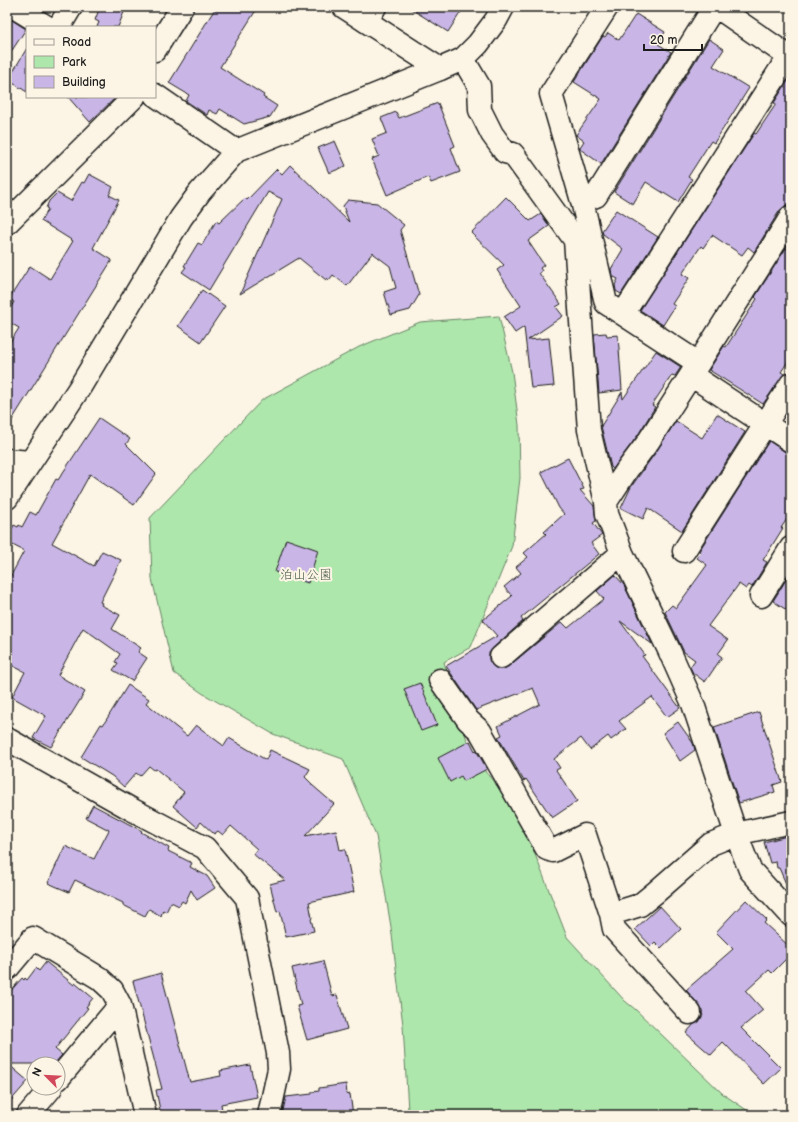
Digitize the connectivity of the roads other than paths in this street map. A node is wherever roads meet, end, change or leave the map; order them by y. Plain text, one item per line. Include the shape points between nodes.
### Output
1 (14, 7) edge
2 (71, 7) edge
3 (182, 7) edge
4 (344, 7) edge
5 (503, 7) edge
6 (607, 7) edge
7 (714, 7) edge
8 (717, 7) edge
9 (370, 14) edge
10 (44, 26) edge
11 (59, 26) edge
12 (156, 48) edge
13 (790, 57) edge
14 (463, 59) junction
15 (440, 69) junction
16 (156, 96) edge
17 (133, 98) edge
18 (236, 151) junction
19 (582, 201) junction
20 (791, 216) edge
21 (7, 223) edge
22 (623, 314) junction
23 (694, 369) junction
24 (791, 384) edge
25 (765, 424) junction
26 (791, 441) edge
27 (7, 460) edge
28 (30, 462) junction
29 (7, 498) edge
30 (606, 502) junction
31 (791, 548) edge
32 (684, 551) dead end
33 (622, 553) junction
34 (761, 596) dead end
35 (501, 657) dead end
36 (440, 680) dead end
37 (7, 739) edge
38 (791, 822) edge
39 (736, 834) junction
40 (611, 914) junction
41 (791, 915) edge
42 (7, 969) edge
43 (120, 1005) junction
44 (690, 1013) dead end
45 (66, 1069) edge
46 (44, 1096) edge
47 (28, 1115) edge
48 (145, 1115) edge
49 (269, 1115) edge

1 - 10 street
2 - 11 street
3 - 12 street
4 - 9 street
5 - 14 street via 478,44
6 - 19 street via 551,94
7 - 19 street via 596,196
8 - 13 street
9 - 15 street
13 - 22 street
14 - 15 street
14 - 30 street via 479,86 480,110 492,134 505,152 513,154 575,240 589,430
15 - 18 street
16 - 18 street
17 - 21 street
18 - 28 street via 181,218 80,387
19 - 22 street via 606,303
20 - 23 street
22 - 23 street
23 - 25 street
23 - 30 street
24 - 25 street
25 - 26 street
25 - 32 street
27 - 28 street
28 - 29 street
30 - 33 street via 607,514
31 - 34 street
33 - 35 street
33 - 39 street via 693,704
36 - 40 street via 468,720 480,731 547,849 553,851 585,835
37 - 49 street via 205,848 247,898 278,1053 279,1069
38 - 39 street
39 - 40 street via 711,844 640,905
39 - 41 street via 750,870
40 - 44 street via 614,929
42 - 43 street via 32,938 99,978 112,990
43 - 45 street
43 - 48 street
46 - 47 street

